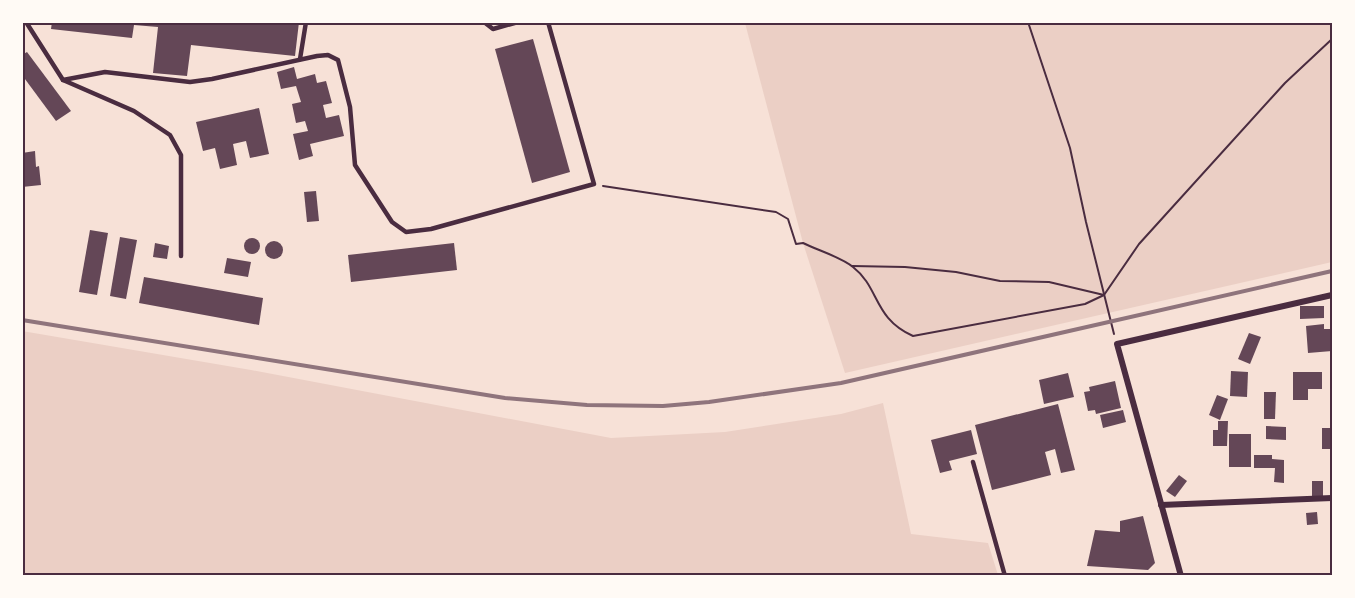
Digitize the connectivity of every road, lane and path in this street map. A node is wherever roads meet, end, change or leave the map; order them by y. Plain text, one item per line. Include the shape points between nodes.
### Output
1 (26, 22) edge
2 (306, 22) edge
3 (484, 22) edge
4 (518, 22) edge
5 (548, 22) edge
6 (1028, 22) edge
7 (1332, 39) edge
8 (300, 59) junction
9 (63, 80) junction
10 (594, 184) junction
11 (181, 256) dead end
12 (852, 266) junction
13 (1104, 295) junction
14 (1332, 295) edge
15 (1117, 344) junction
16 (973, 462) dead end
17 (1332, 498) edge
18 (1161, 505) junction
19 (1005, 576) edge
20 (1181, 576) edge

1 - 9 lane
2 - 8 lane
3 - 4 lane via 493,29
5 - 10 lane
6 - 13 path via 1070,148
7 - 13 path via 1285,83 1139,244
8 - 9 lane via 190,82 105,72
8 - 10 lane via 328,55 338,60 350,106 356,165 392,222 406,232 431,229
9 - 11 lane via 134,111 170,135 181,155
10 - 12 path via 776,213 788,219 796,244 802,243
12 - 13 path via 904,267 1000,281 1049,282
12 - 13 path via 892,323 913,336 1085,304
13 - 15 path
14 - 15 street
15 - 18 street
16 - 19 lane
17 - 18 street
18 - 20 street

